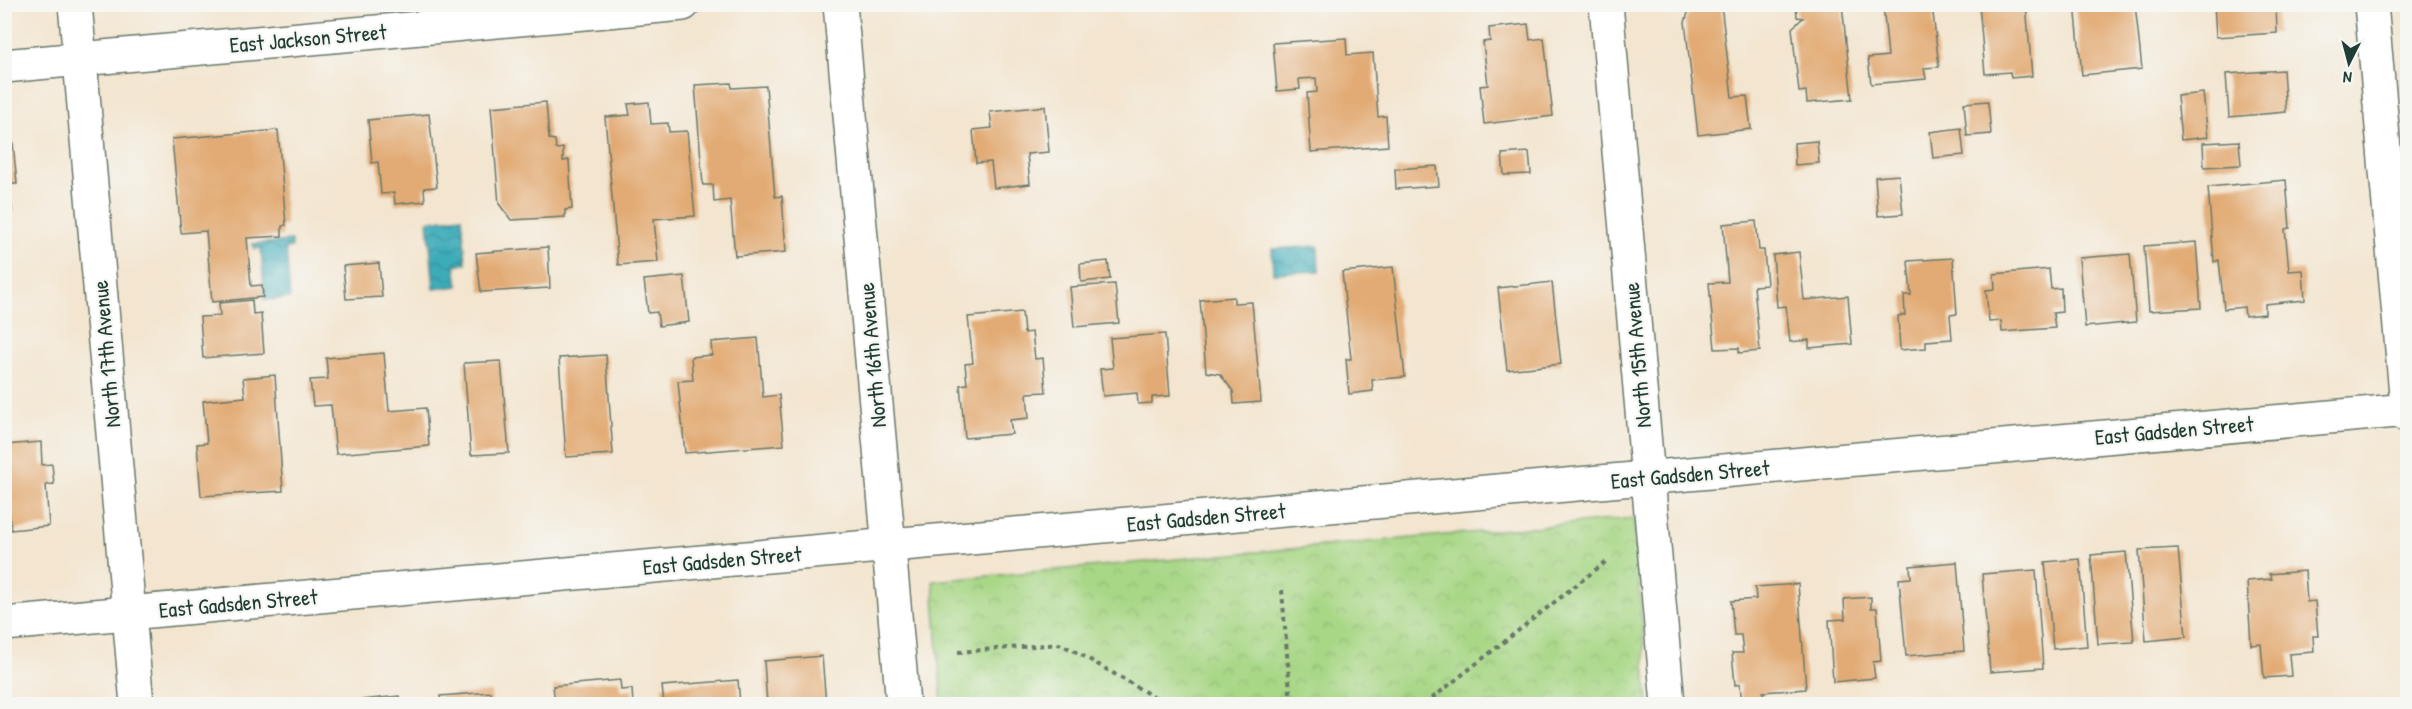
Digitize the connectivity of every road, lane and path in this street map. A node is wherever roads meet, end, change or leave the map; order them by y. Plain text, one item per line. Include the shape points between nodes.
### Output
1 (75, 4) edge
2 (683, 4) edge
3 (840, 4) edge
4 (1606, 4) edge
5 (2371, 4) edge
6 (80, 59) junction
7 (4, 66) edge
8 (2407, 410) edge
9 (2408, 416) edge
10 (1648, 477) junction
11 (889, 545) junction
12 (1608, 560) dead end
13 (1282, 590) dead end
14 (129, 613) junction
15 (4, 624) edge
16 (958, 652) dead end
17 (137, 705) edge
18 (903, 705) edge
19 (1166, 705) edge
20 (1291, 705) edge
21 (1425, 705) edge
22 (1668, 705) edge

1 - 6 street, North 17th Avenue
2 - 6 street, East Jackson Street
3 - 11 street, North 16th Avenue
4 - 10 street, North 15th Avenue
5 - 8 street
6 - 7 street, East Jackson Street
6 - 14 street, North 17th Avenue
8 - 9 street
8 - 10 street, East Gadsden Street
10 - 11 street, East Gadsden Street
10 - 22 street, North 15th Avenue
11 - 14 street, East Gadsden Street
11 - 18 street, North 16th Avenue
12 - 21 path
13 - 20 path
14 - 15 street, East Gadsden Street
14 - 17 street, North 17th Avenue
16 - 19 path via 1059,644

